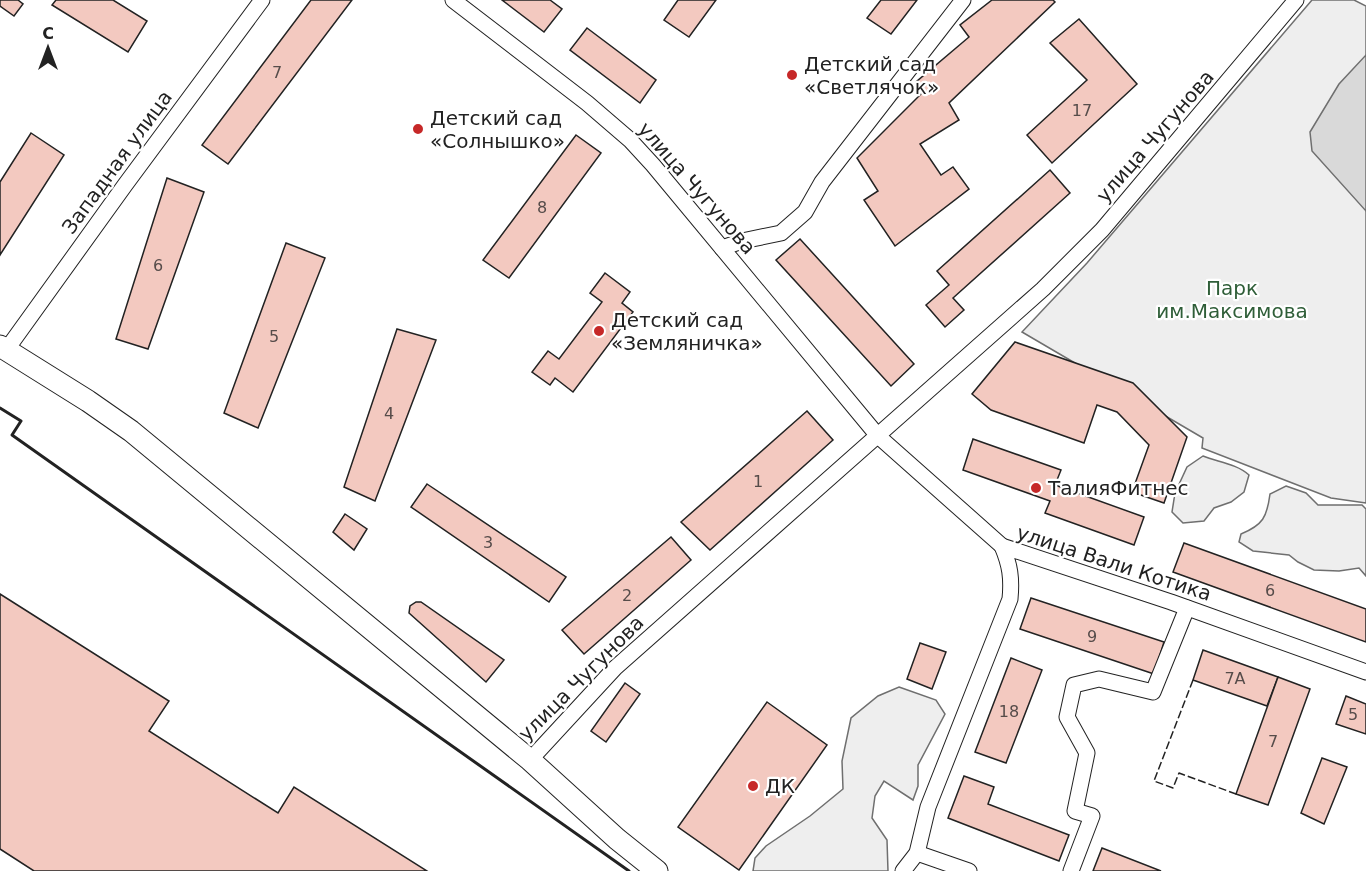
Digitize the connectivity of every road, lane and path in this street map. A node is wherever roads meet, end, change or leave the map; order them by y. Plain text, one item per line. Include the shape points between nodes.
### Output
1 (262, 0) edge
2 (453, 0) edge
3 (963, 0) edge
4 (1296, 0) edge
5 (722, 248) junction
6 (3, 347) edge
7 (879, 436) junction
8 (1002, 546) junction
9 (1187, 608) junction
10 (1366, 672) edge
11 (530, 760) junction
12 (917, 852) junction
13 (657, 871) edge
14 (903, 871) edge
15 (969, 871) edge
16 (1071, 871) edge

1 - 6 street, Западная улица
2 - 5 street, улица Чугунова via 630,140
3 - 5 street via 822,182 805,212 781,233
4 - 7 street, улица Чугунова via 1102,230 1043,289
5 - 7 street, улица Чугунова
6 - 11 main road via 131,431
7 - 8 street, улица Чугунова
7 - 11 street, улица Чугунова via 615,668
8 - 9 street, улица Вали Котика
8 - 12 street, улица Вали Котика via 1010,566 1010,599 928,807
9 - 10 street, улица Вали Котика
9 - 16 street via 1153,692 1099,679 1074,685 1067,717 1088,753 1075,811 1092,816
11 - 13 main road
12 - 14 street, улица Вали Котика
12 - 15 street

